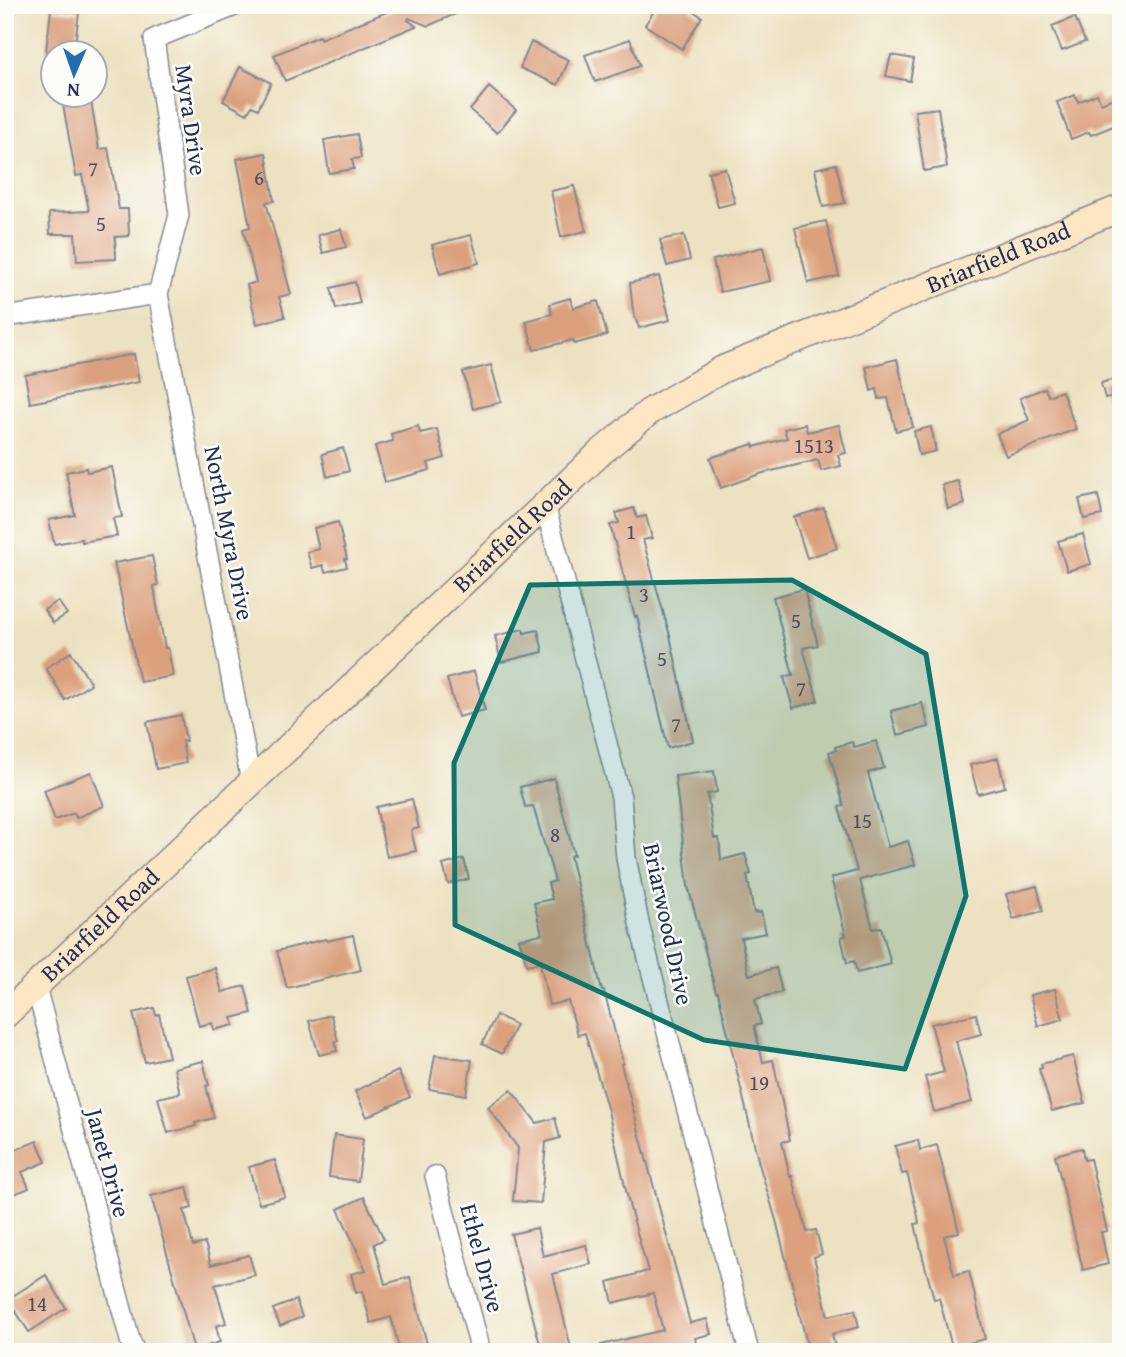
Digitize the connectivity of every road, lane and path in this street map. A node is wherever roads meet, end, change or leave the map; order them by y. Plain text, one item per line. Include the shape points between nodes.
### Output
1 (237, 5) edge
2 (1121, 208) edge
3 (158, 294) junction
4 (5, 317) edge
5 (545, 505) junction
6 (251, 782) junction
7 (36, 987) junction
8 (5, 1015) edge
9 (435, 1176) dead end
10 (135, 1352) edge
11 (481, 1352) edge
12 (749, 1352) edge

1 - 3 street, Myra Drive via 154,38 179,215
2 - 5 main road, Briarfield Road via 723,369 649,412
3 - 4 street
3 - 6 street, North Myra Drive
5 - 6 main road, Briarfield Road
5 - 12 street, Briarwood Drive via 621,797 626,858 639,923
6 - 7 main road, Briarfield Road
7 - 8 main road, Briarfield Road
7 - 10 street, Janet Drive
9 - 11 street, Ethel Drive

